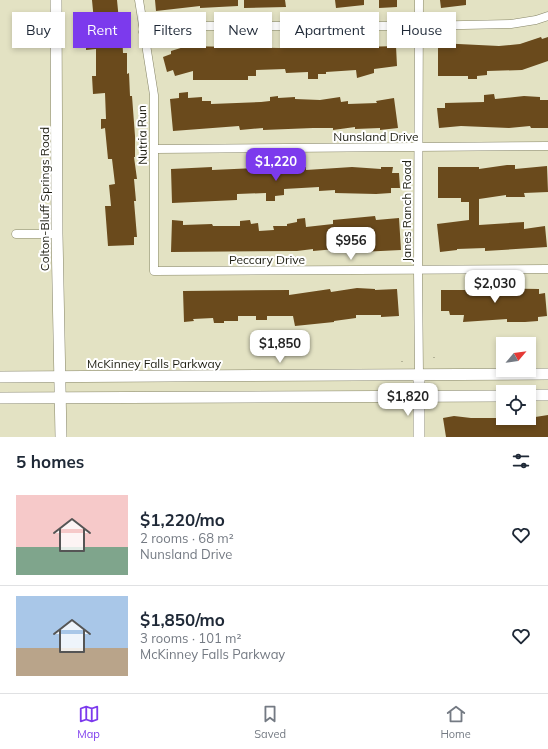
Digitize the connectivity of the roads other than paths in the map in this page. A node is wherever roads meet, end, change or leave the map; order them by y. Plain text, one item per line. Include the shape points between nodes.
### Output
1 (56, 0) edge
2 (139, 0) edge
3 (418, 0) edge
4 (140, 12) edge
5 (418, 12) edge
6 (548, 16) edge
7 (456, 25) edge
8 (206, 26) edge
9 (387, 26) edge
10 (146, 48) edge
11 (417, 48) edge
12 (548, 146) edge
13 (418, 147) junction
14 (155, 148) junction
15 (16, 234) dead end
16 (57, 234) junction
17 (548, 269) edge
18 (154, 271) joint
19 (418, 271) junction
20 (548, 374) edge
21 (419, 375) junction
22 (60, 376) junction
23 (0, 377) edge
24 (548, 395) edge
25 (419, 396) junction
26 (496, 396) edge
27 (536, 396) edge
28 (0, 398) edge
29 (60, 398) junction
30 (61, 437) edge
31 (419, 437) edge

1 - 16 main road, Colton-Bluff Springs Road
2 - 4 street, Nutria Run
3 - 5 street, Janes Ranch Road
6 - 7 street via 511,24
8 - 9 street
10 - 14 street, Nutria Run via 154,95
11 - 13 street, Janes Ranch Road
12 - 13 street, Nunsland Drive
13 - 14 street, Nunsland Drive
13 - 19 street, Janes Ranch Road
14 - 18 street, Nutria Run
15 - 16 street
16 - 22 main road, Colton-Bluff Springs Road
17 - 19 street, Peccary Drive
18 - 19 street, Peccary Drive
19 - 21 street, Janes Ranch Road
20 - 21 main road, McKinney Falls Parkway
21 - 22 main road, McKinney Falls Parkway
21 - 25 main road
22 - 23 main road, McKinney Falls Parkway
22 - 29 main road, Colton-Bluff Springs Road
24 - 27 main road
25 - 26 main road
25 - 29 main road
25 - 31 main road
28 - 29 main road
29 - 30 main road, Colton-Bluff Springs Road

